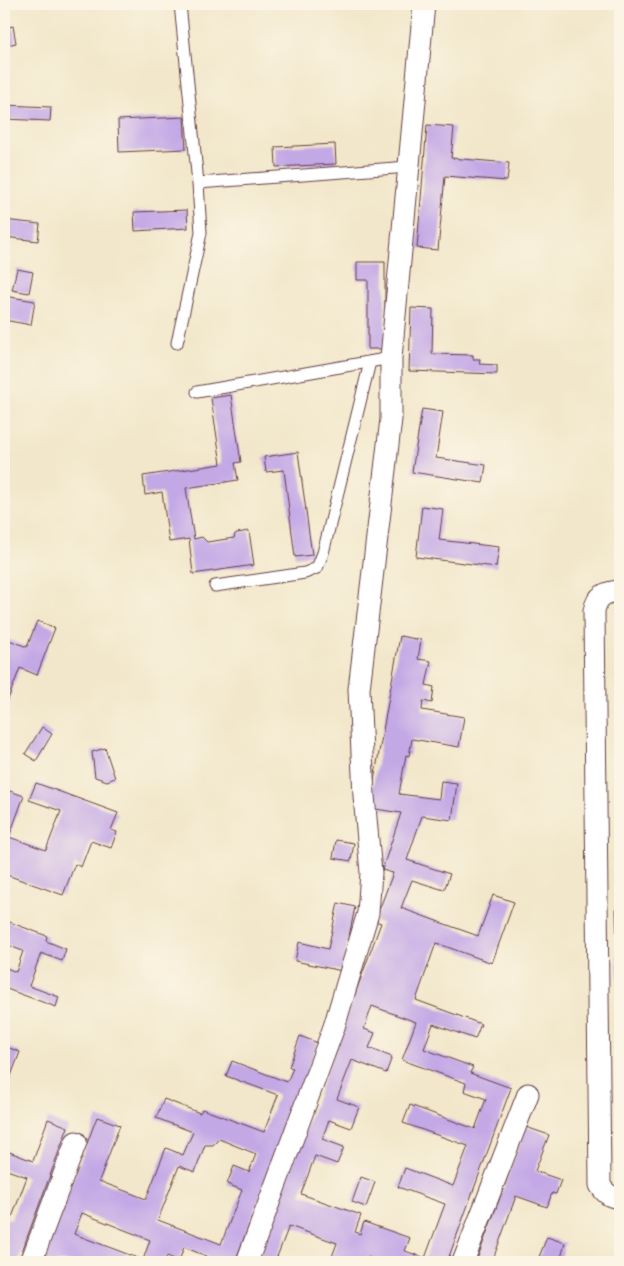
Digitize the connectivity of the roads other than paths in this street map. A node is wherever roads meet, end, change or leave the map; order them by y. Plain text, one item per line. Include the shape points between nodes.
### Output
1 (180, 4) edge
2 (424, 4) edge
3 (408, 167) junction
4 (198, 183) junction
5 (177, 343) dead end
6 (380, 360) junction
7 (197, 392) dead end
8 (215, 586) dead end
9 (620, 591) edge
10 (528, 1094) dead end
11 (76, 1142) dead end
12 (620, 1197) edge
13 (31, 1262) edge
14 (247, 1262) edge
15 (463, 1262) edge

1 - 4 lane
2 - 3 street
3 - 4 lane
3 - 6 street
4 - 5 lane via 201,233
6 - 7 lane
6 - 8 lane via 317,568 305,573
6 - 14 street via 391,419 358,689 371,873 368,913 334,1027
9 - 12 street via 599,597 595,603 594,620 600,1185 605,1193
10 - 15 street
11 - 13 street

